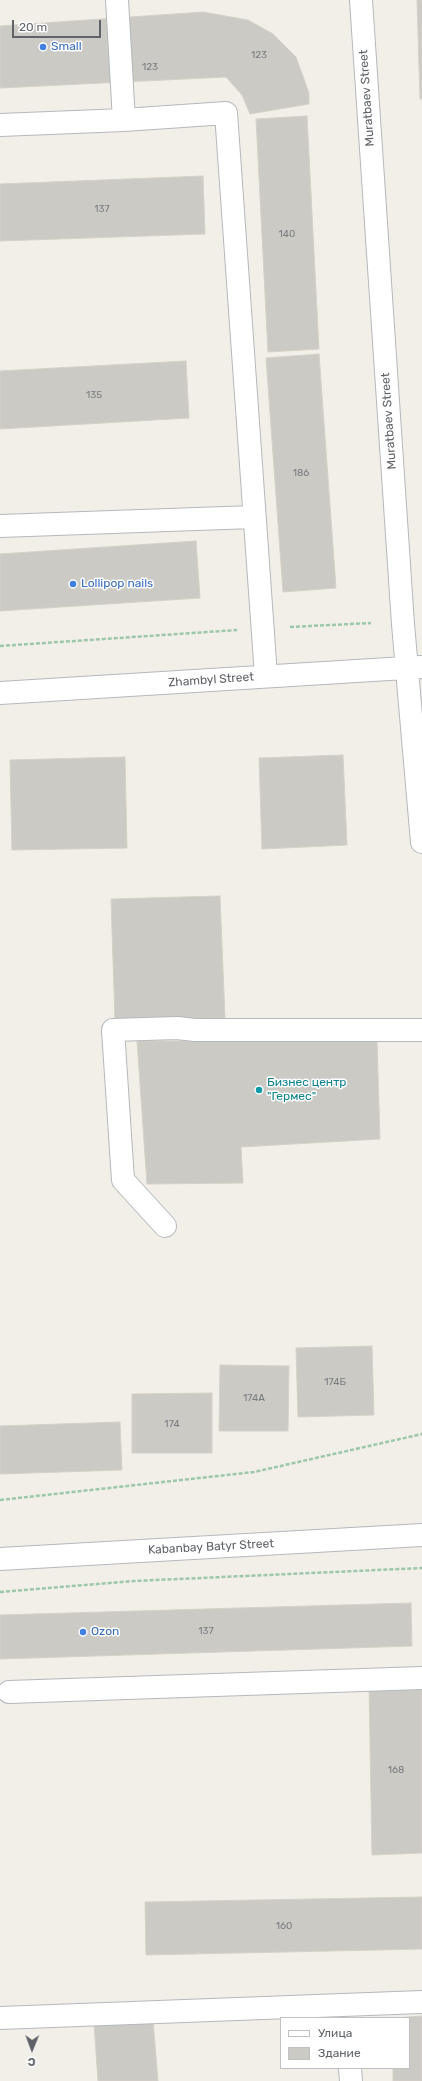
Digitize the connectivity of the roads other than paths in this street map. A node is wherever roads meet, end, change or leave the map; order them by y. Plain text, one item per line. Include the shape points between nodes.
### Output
1 (117, 0) edge
2 (361, 0) edge
3 (124, 120) junction
4 (0, 124) edge
5 (254, 517) junction
6 (0, 526) edge
7 (415, 668) edge
8 (266, 676) junction
9 (0, 693) edge
10 (422, 842) edge
11 (422, 1030) edge
12 (165, 1226) dead end
13 (422, 1535) edge
14 (0, 1559) edge
15 (422, 1678) edge
16 (10, 1692) dead end
17 (422, 2002) edge
18 (347, 2011) edge
19 (0, 2018) edge
20 (350, 2069) edge
21 (351, 2081) edge

1 - 3 street
2 - 7 street, Muratbaev Street
3 - 4 street
3 - 5 street via 226,113
5 - 6 street
5 - 8 street
7 - 8 street, Zhambyl Street
7 - 10 street, Muratbaev Street
8 - 9 street, Zhambyl Street
11 - 12 street via 113,1030 123,1180
13 - 14 street, Kabanbay Batyr Street
15 - 16 street
17 - 18 street
18 - 19 street
20 - 21 street

